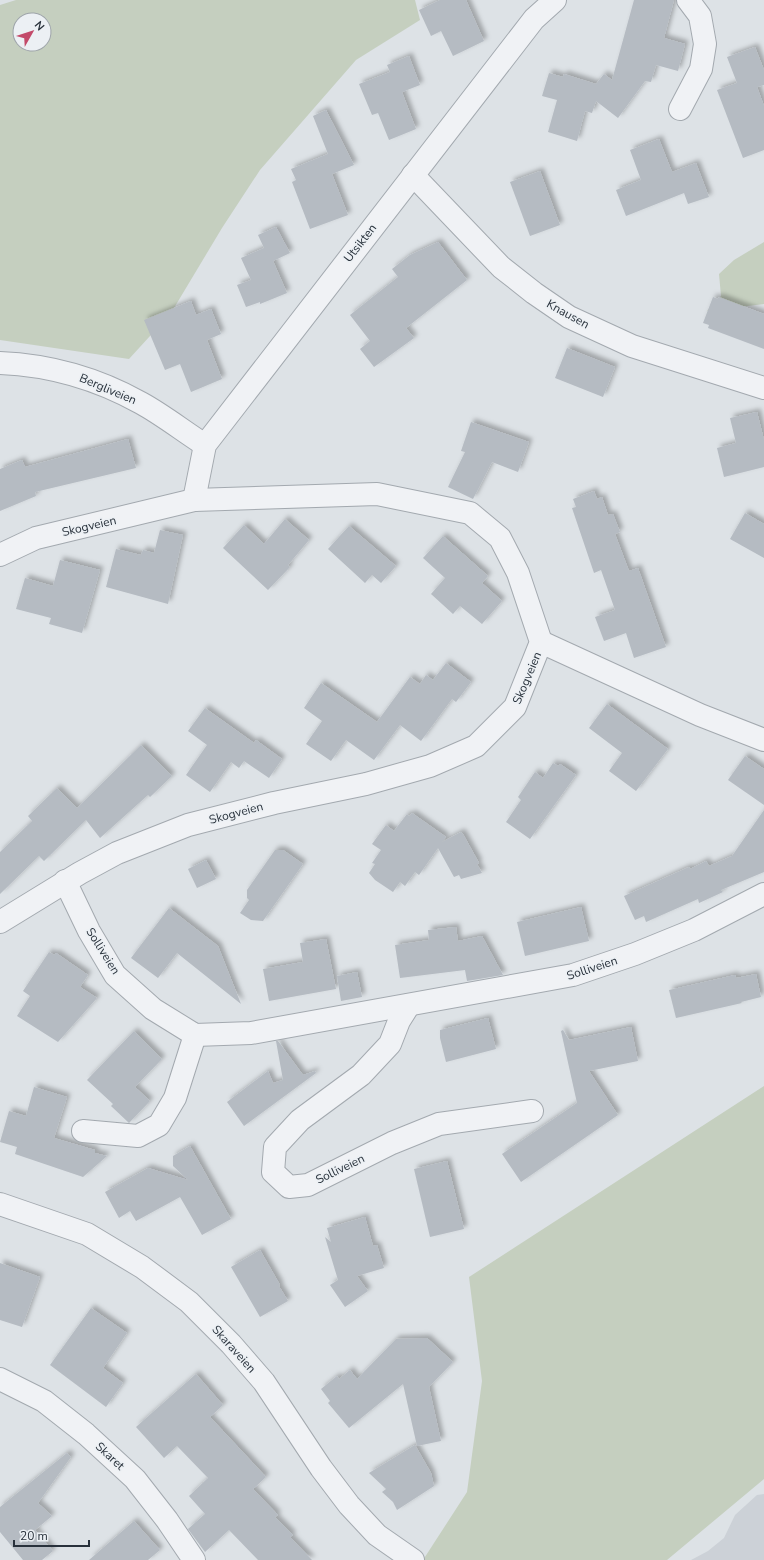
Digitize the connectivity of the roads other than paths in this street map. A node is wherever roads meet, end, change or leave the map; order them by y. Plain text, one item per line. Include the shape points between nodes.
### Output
1 (555, 0) edge
2 (688, 0) edge
3 (680, 109) dead end
4 (412, 175) junction
5 (0, 363) edge
6 (764, 388) edge
7 (204, 446) junction
8 (194, 500) junction
9 (0, 555) edge
10 (541, 642) junction
11 (764, 740) edge
12 (65, 881) junction
13 (764, 894) edge
14 (0, 922) edge
15 (409, 1005) junction
16 (195, 1035) junction
17 (532, 1111) dead end
18 (83, 1131) dead end
19 (0, 1204) edge
20 (0, 1379) edge
21 (194, 1560) edge
22 (413, 1560) edge

1 - 4 street, Utsikten via 534,19
2 - 3 street via 700,16 705,44 701,69
4 - 6 street, Knausen via 501,267 569,317 632,346
4 - 7 street, Utsikten
5 - 7 street, Bergliveien via 83,376 141,402
7 - 8 street, Utsikten
8 - 9 street, Skogveien via 36,538
8 - 10 street, Skogveien via 377,494 470,513 500,538 518,573
10 - 11 street via 700,715
10 - 12 street, Skogveien via 515,707 476,746 430,766 366,784 274,803 188,825 117,853
12 - 14 street, Skogveien
12 - 16 street, Solliveien via 115,974 153,1009
13 - 15 street, Solliveien via 694,930 573,976
15 - 16 street, Solliveien via 251,1033
15 - 17 street, Solliveien via 390,1044 361,1075 300,1120 275,1147 273,1172 289,1187 308,1185 392,1143 439,1124
16 - 18 street via 174,1098 159,1125 138,1136
19 - 22 street, Skaraveien via 87,1234 142,1267 190,1302 264,1382 349,1505 377,1535
20 - 21 street, Skaret via 44,1401 86,1434 135,1479

